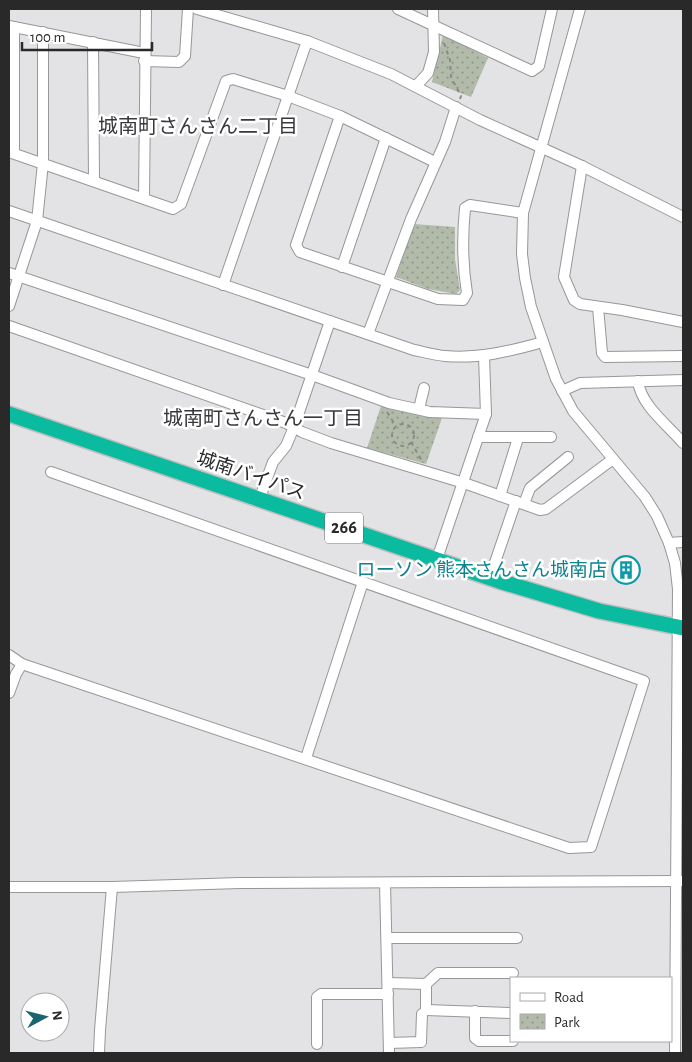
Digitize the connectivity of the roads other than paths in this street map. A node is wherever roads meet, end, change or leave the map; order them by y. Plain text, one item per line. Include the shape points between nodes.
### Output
1 (146, 9) edge
2 (188, 9) edge
3 (197, 9) edge
4 (398, 9) edge
5 (433, 9) edge
6 (552, 9) edge
7 (580, 9) edge
8 (11, 26) edge
9 (437, 26) junction
10 (43, 32) junction
11 (307, 40) junction
12 (93, 42) junction
13 (144, 57) junction
14 (416, 86) junction
15 (288, 96) junction
16 (456, 107) junction
17 (340, 116) junction
18 (386, 138) junction
19 (540, 148) junction
20 (11, 152) edge
21 (435, 162) junction
22 (43, 163) junction
23 (582, 166) junction
24 (94, 181) junction
25 (144, 198) junction
26 (9, 211) edge
27 (523, 213) junction
28 (683, 217) edge
29 (37, 221) junction
30 (342, 267) junction
31 (14, 275) edge
32 (388, 282) junction
33 (223, 285) junction
34 (9, 306) edge
35 (598, 307) junction
36 (330, 321) junction
37 (683, 322) edge
38 (9, 326) edge
39 (368, 334) junction
40 (544, 342) junction
41 (484, 356) junction
42 (683, 356) edge
43 (312, 375) junction
44 (683, 380) edge
45 (638, 381) junction
46 (424, 388) dead end
47 (562, 391) junction
48 (419, 409) junction
49 (9, 414) edge
50 (486, 414) junction
51 (294, 427) junction
52 (551, 436) dead end
53 (478, 437) junction
54 (518, 438) junction
55 (683, 443) edge
56 (568, 457) dead end
57 (613, 459) junction
58 (51, 472) dead end
59 (464, 483) junction
60 (500, 496) junction
61 (259, 500) junction
62 (520, 503) junction
63 (683, 542) edge
64 (670, 543) junction
65 (437, 559) junction
66 (490, 578) junction
67 (363, 582) junction
68 (681, 628) edge
69 (9, 655) edge
70 (22, 664) junction
71 (9, 693) edge
72 (680, 709) edge
73 (306, 758) junction
74 (680, 881) edge
75 (385, 883) junction
76 (9, 887) edge
77 (112, 887) junction
78 (387, 938) junction
79 (517, 938) dead end
80 (513, 973) dead end
81 (388, 983) junction
82 (426, 984) junction
83 (388, 994) junction
84 (475, 1011) junction
85 (510, 1013) edge
86 (422, 1014) dead end
87 (510, 1041) edge
88 (317, 1044) dead end
89 (389, 1048) edge
90 (99, 1053) edge
91 (675, 1053) edge

1 - 13 street
2 - 13 street via 185,56 179,62
3 - 11 street
4 - 9 street
5 - 9 street
6 - 9 street via 539,66 532,71
7 - 19 street
8 - 10 street
8 - 20 street
9 - 14 street via 428,72
10 - 12 street
10 - 22 street
11 - 14 street
11 - 15 street
12 - 13 street
12 - 24 street
13 - 25 street
14 - 16 street
15 - 17 street
15 - 25 street via 233,79 226,81 181,204 173,209
15 - 33 street
16 - 19 street
16 - 21 street
17 - 18 street
17 - 30 street via 296,245 300,252
18 - 21 street
18 - 30 street
19 - 23 street
19 - 27 street
20 - 22 street
21 - 32 street
22 - 24 street
22 - 29 street
23 - 28 street
23 - 35 street via 564,277 574,300
24 - 25 street
26 - 29 street
27 - 32 street via 470,205 465,208 462,263 468,293 463,300 438,299
27 - 40 street via 524,278
29 - 31 street
29 - 33 street
30 - 32 street
31 - 34 street
31 - 43 street
32 - 39 street
33 - 36 street
35 - 37 street
35 - 42 street via 605,357
36 - 39 street
36 - 43 street
38 - 51 street
39 - 41 street via 414,350 444,356
40 - 41 street
40 - 47 street
41 - 50 street
43 - 48 street via 382,401
43 - 51 street
44 - 45 street
45 - 47 street via 580,383
45 - 55 street via 651,408
46 - 48 street
47 - 57 street via 573,411
48 - 50 street
49 - 61 highway, 城南バイパス / 266
50 - 53 street
51 - 59 street via 332,443
51 - 61 street via 286,446 273,462
52 - 54 street
53 - 54 street
53 - 59 street
54 - 60 street
56 - 62 street via 530,488
57 - 62 street via 546,509
57 - 64 street via 657,516
58 - 67 street
59 - 60 street
59 - 65 street
60 - 62 street
61 - 65 highway, 城南バイパス / 266
62 - 66 street
63 - 64 street
64 - 68 street
65 - 66 highway, 城南バイパス / 266
66 - 68 highway, 城南バイパス / 266 via 599,612
67 - 73 street
67 - 73 street via 644,680 591,847 568,848
68 - 72 street
69 - 70 street
70 - 71 street
70 - 73 street
72 - 74 street
74 - 75 street
74 - 91 street
75 - 77 street
75 - 78 street
76 - 77 street
77 - 90 street
78 - 79 street
78 - 81 street
80 - 82 street via 438,973
81 - 82 street
81 - 83 street
82 - 84 street via 426,1010
83 - 88 street via 321,994 317,997
83 - 89 street
84 - 85 street
84 - 87 street via 474,1038 479,1041
86 - 89 street via 421,1042

